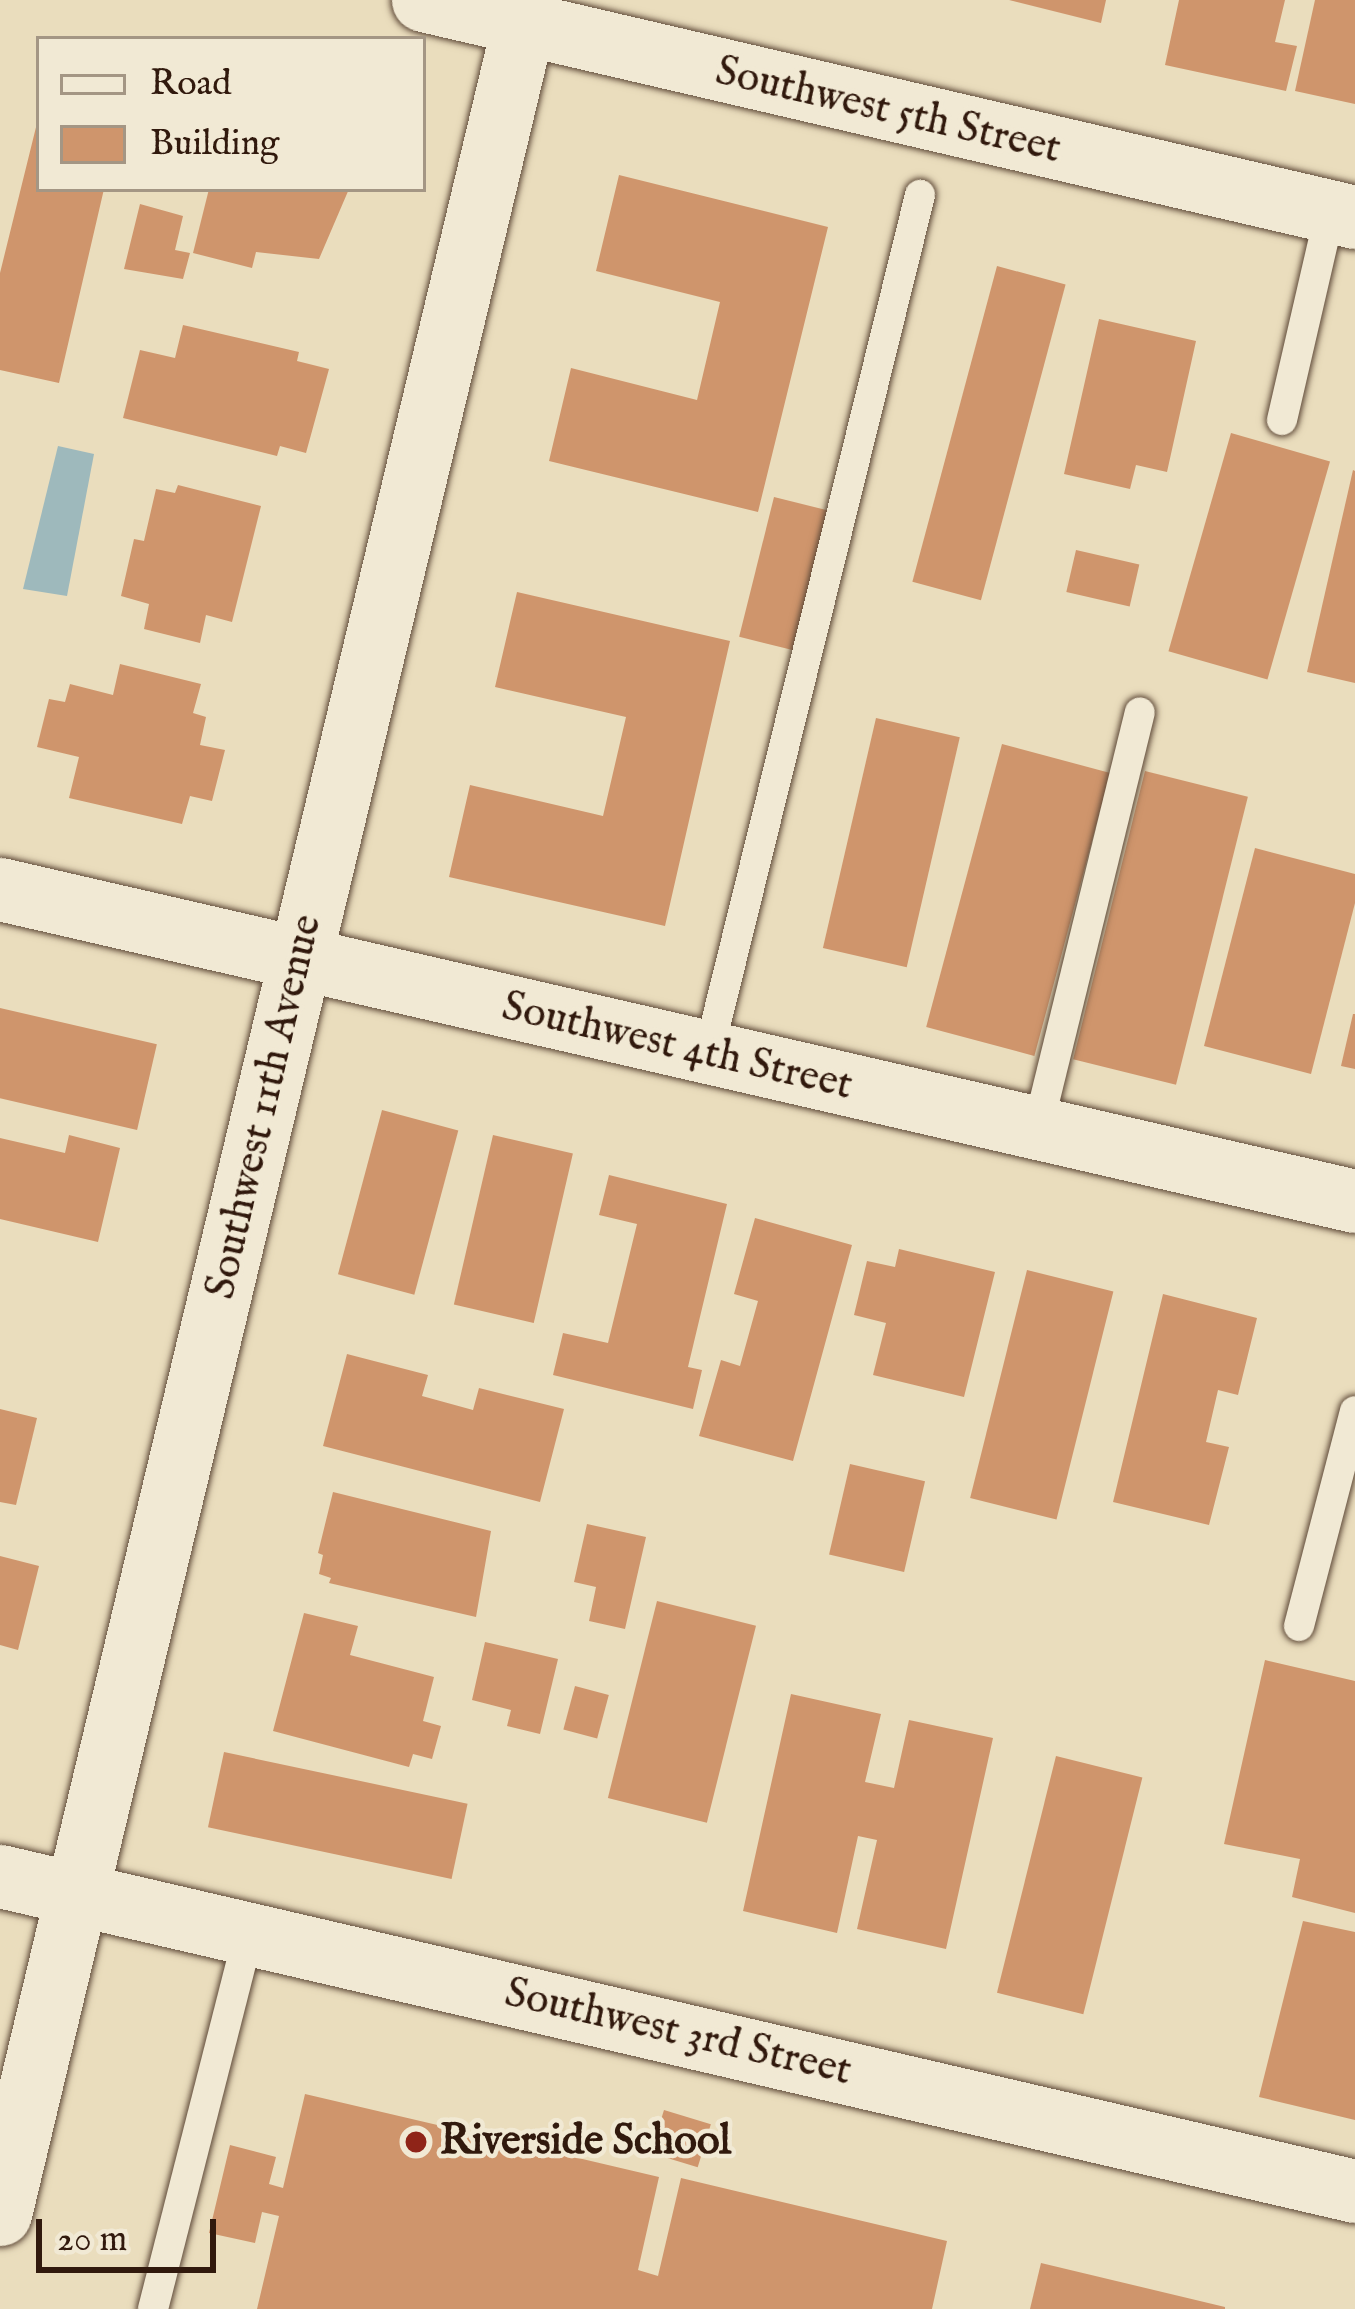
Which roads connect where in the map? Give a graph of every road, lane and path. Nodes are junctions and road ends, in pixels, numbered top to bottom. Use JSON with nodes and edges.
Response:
{"nodes":[{"id":1,"x":423,"y":0,"type":"edge"},
{"id":2,"x":526,"y":12,"type":"edge"},
{"id":3,"x":920,"y":195,"type":"dead end"},
{"id":4,"x":1343,"y":214,"type":"edge"},
{"id":5,"x":1282,"y":420,"type":"dead end"},
{"id":6,"x":1140,"y":713,"type":"dead end"},
{"id":7,"x":0,"y":889,"type":"edge"},
{"id":8,"x":300,"y":959,"type":"junction"},
{"id":9,"x":708,"y":1055,"type":"junction"},
{"id":10,"x":1037,"y":1131,"type":"junction"},
{"id":11,"x":1355,"y":1202,"type":"edge"},
{"id":12,"x":1355,"y":1411,"type":"edge"},
{"id":13,"x":1299,"y":1626,"type":"dead end"},
{"id":14,"x":0,"y":1876,"type":"edge"},
{"id":15,"x":77,"y":1894,"type":"junction"},
{"id":16,"x":249,"y":1932,"type":"junction"},
{"id":17,"x":1355,"y":2191,"type":"edge"},
{"id":18,"x":0,"y":2214,"type":"edge"},
{"id":19,"x":153,"y":2309,"type":"edge"}],
"edges":[{"from":1,"to":2,"type":"street","name":"Southwest 5th Street"},
{"from":2,"to":4,"type":"street","name":"Southwest 5th Street"},
{"from":2,"to":8,"type":"street","name":"Southwest 11th Avenue"},
{"from":3,"to":9,"type":"lane"},
{"from":4,"to":5,"type":"lane"},
{"from":6,"to":10,"type":"lane"},
{"from":7,"to":8,"type":"street","name":"Southwest 4th Street"},
{"from":8,"to":9,"type":"street","name":"Southwest 4th Street"},
{"from":8,"to":15,"type":"street","name":"Southwest 11th Avenue"},
{"from":9,"to":10,"type":"street","name":"Southwest 4th Street"},
{"from":10,"to":11,"type":"street","name":"Southwest 4th Street"},
{"from":12,"to":13,"type":"lane"},
{"from":14,"to":15,"type":"street","name":"Southwest 3rd Street"},
{"from":15,"to":16,"type":"street","name":"Southwest 3rd Street"},
{"from":15,"to":18,"type":"street","name":"Southwest 11th Avenue"},
{"from":16,"to":17,"type":"street","name":"Southwest 3rd Street"},
{"from":16,"to":19,"type":"lane"}]}
